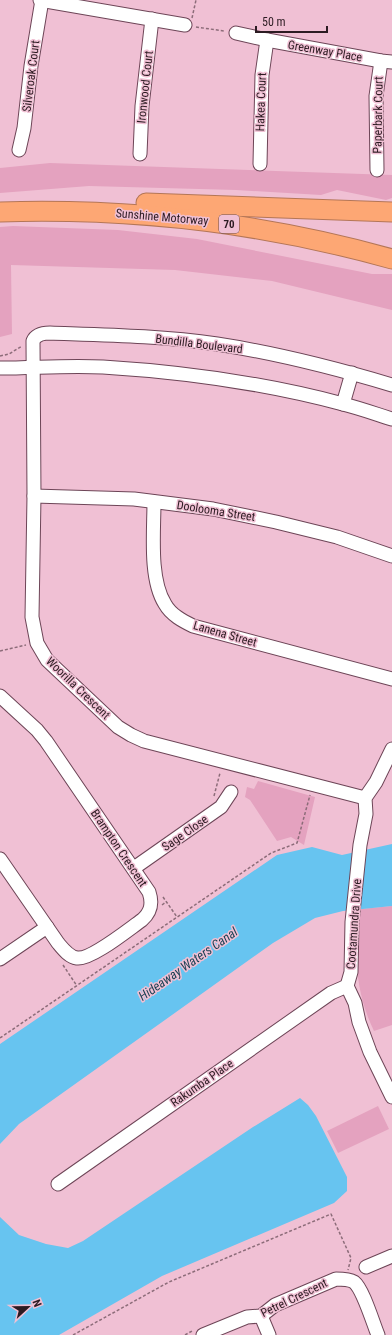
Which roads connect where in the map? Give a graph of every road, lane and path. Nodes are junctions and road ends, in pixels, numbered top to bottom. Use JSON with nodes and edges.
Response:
{"nodes":[{"id":1,"x":41,"y":0,"type":"edge"},
{"id":2,"x":196,"y":0,"type":"edge"},
{"id":3,"x":90,"y":4,"type":"edge"},
{"id":4,"x":152,"y":19,"type":"junction"},
{"id":5,"x":188,"y":25,"type":"junction"},
{"id":6,"x":236,"y":33,"type":"joint"},
{"id":7,"x":267,"y":40,"type":"junction"},
{"id":8,"x":387,"y":62,"type":"edge"},
{"id":9,"x":19,"y":150,"type":"dead end"},
{"id":10,"x":140,"y":154,"type":"dead end"},
{"id":11,"x":260,"y":164,"type":"dead end"},
{"id":12,"x":377,"y":170,"type":"dead end"},
{"id":13,"x":64,"y":211,"type":"junction"},
{"id":14,"x":0,"y":212,"type":"edge"},
{"id":15,"x":392,"y":212,"type":"edge"},
{"id":16,"x":392,"y":259,"type":"edge"},
{"id":17,"x":26,"y":345,"type":"dead end"},
{"id":18,"x":0,"y":356,"type":"edge"},
{"id":19,"x":0,"y":368,"type":"edge"},
{"id":20,"x":33,"y":368,"type":"junction"},
{"id":21,"x":352,"y":373,"type":"junction"},
{"id":22,"x":392,"y":385,"type":"edge"},
{"id":23,"x":343,"y":404,"type":"junction"},
{"id":24,"x":392,"y":419,"type":"edge"},
{"id":25,"x":34,"y":496,"type":"junction"},
{"id":26,"x":154,"y":502,"type":"junction"},
{"id":27,"x":392,"y":556,"type":"edge"},
{"id":28,"x":37,"y":643,"type":"junction"},
{"id":29,"x":0,"y":651,"type":"edge"},
{"id":30,"x":392,"y":680,"type":"edge"},
{"id":31,"x":0,"y":696,"type":"edge"},
{"id":32,"x":392,"y":749,"type":"edge"},
{"id":33,"x":312,"y":785,"type":"junction"},
{"id":34,"x":231,"y":792,"type":"dead end"},
{"id":35,"x":365,"y":798,"type":"junction"},
{"id":36,"x":0,"y":858,"type":"edge"},
{"id":37,"x":134,"y":868,"type":"junction"},
{"id":38,"x":47,"y":927,"type":"junction"},
{"id":39,"x":0,"y":959,"type":"edge"},
{"id":40,"x":63,"y":965,"type":"dead end"},
{"id":41,"x":77,"y":986,"type":"junction"},
{"id":42,"x":348,"y":986,"type":"junction"},
{"id":43,"x":0,"y":1038,"type":"edge"},
{"id":44,"x":392,"y":1097,"type":"edge"},
{"id":45,"x":58,"y":1184,"type":"dead end"},
{"id":46,"x":392,"y":1256,"type":"edge"},
{"id":47,"x":366,"y":1267,"type":"dead end"},
{"id":48,"x":346,"y":1279,"type":"junction"},
{"id":49,"x":261,"y":1316,"type":"junction"},
{"id":50,"x":73,"y":1335,"type":"edge"},
{"id":51,"x":203,"y":1335,"type":"edge"},
{"id":52,"x":268,"y":1335,"type":"edge"},
{"id":53,"x":378,"y":1335,"type":"edge"}],
"edges":[{"from":1,"to":3,"type":"street"},
{"from":1,"to":9,"type":"street","name":"Silveroak Court"},
{"from":2,"to":5,"type":"path"},
{"from":3,"to":4,"type":"street"},
{"from":4,"to":5,"type":"street"},
{"from":4,"to":10,"type":"street","name":"Ironwood Court"},
{"from":5,"to":6,"type":"path"},
{"from":6,"to":7,"type":"street","name":"Greenway Place"},
{"from":7,"to":8,"type":"street","name":"Greenway Place"},
{"from":7,"to":11,"type":"street","name":"Hakea Court"},
{"from":8,"to":12,"type":"street","name":"Paperbark Court"},
{"from":13,"to":14,"type":"highway","name":"Sunshine Motorway","number":"70"},
{"from":13,"to":15,"type":"highway"},
{"from":13,"to":16,"type":"highway","name":"Sunshine Motorway","number":"70"},
{"from":17,"to":18,"type":"path"},
{"from":19,"to":20,"type":"street"},
{"from":20,"to":21,"type":"street","name":"Bundilla Boulevard"},
{"from":20,"to":23,"type":"street"},
{"from":20,"to":25,"type":"street","name":"Woorilla Crescent"},
{"from":21,"to":22,"type":"street","name":"Bundilla Boulevard"},
{"from":21,"to":23,"type":"street"},
{"from":23,"to":24,"type":"street"},
{"from":25,"to":26,"type":"street","name":"Doolooma Street"},
{"from":25,"to":28,"type":"street","name":"Woorilla Crescent"},
{"from":26,"to":27,"type":"street","name":"Doolooma Street"},
{"from":26,"to":30,"type":"street","name":"Lanena Street"},
{"from":28,"to":29,"type":"path"},
{"from":28,"to":33,"type":"street","name":"Woorilla Crescent"},
{"from":31,"to":37,"type":"street","name":"Brampton Crescent"},
{"from":32,"to":35,"type":"street"},
{"from":33,"to":35,"type":"street","name":"Woorilla Crescent"},
{"from":33,"to":41,"type":"path"},
{"from":34,"to":37,"type":"street","name":"Sage Close"},
{"from":35,"to":42,"type":"street","name":"Cootamundra Drive"},
{"from":36,"to":38,"type":"street","name":"Brampton Crescent"},
{"from":37,"to":38,"type":"street","name":"Brampton Crescent"},
{"from":38,"to":39,"type":"street"},
{"from":40,"to":41,"type":"path"},
{"from":41,"to":43,"type":"path"},
{"from":42,"to":44,"type":"street","name":"Cootamundra Drive"},
{"from":42,"to":45,"type":"street","name":"Rakumba Place"},
{"from":46,"to":47,"type":"street"},
{"from":48,"to":49,"type":"street","name":"Petrel Crescent"},
{"from":48,"to":50,"type":"path"},
{"from":48,"to":53,"type":"street"},
{"from":49,"to":51,"type":"street","name":"Petrel Crescent"},
{"from":49,"to":52,"type":"street"}]}
